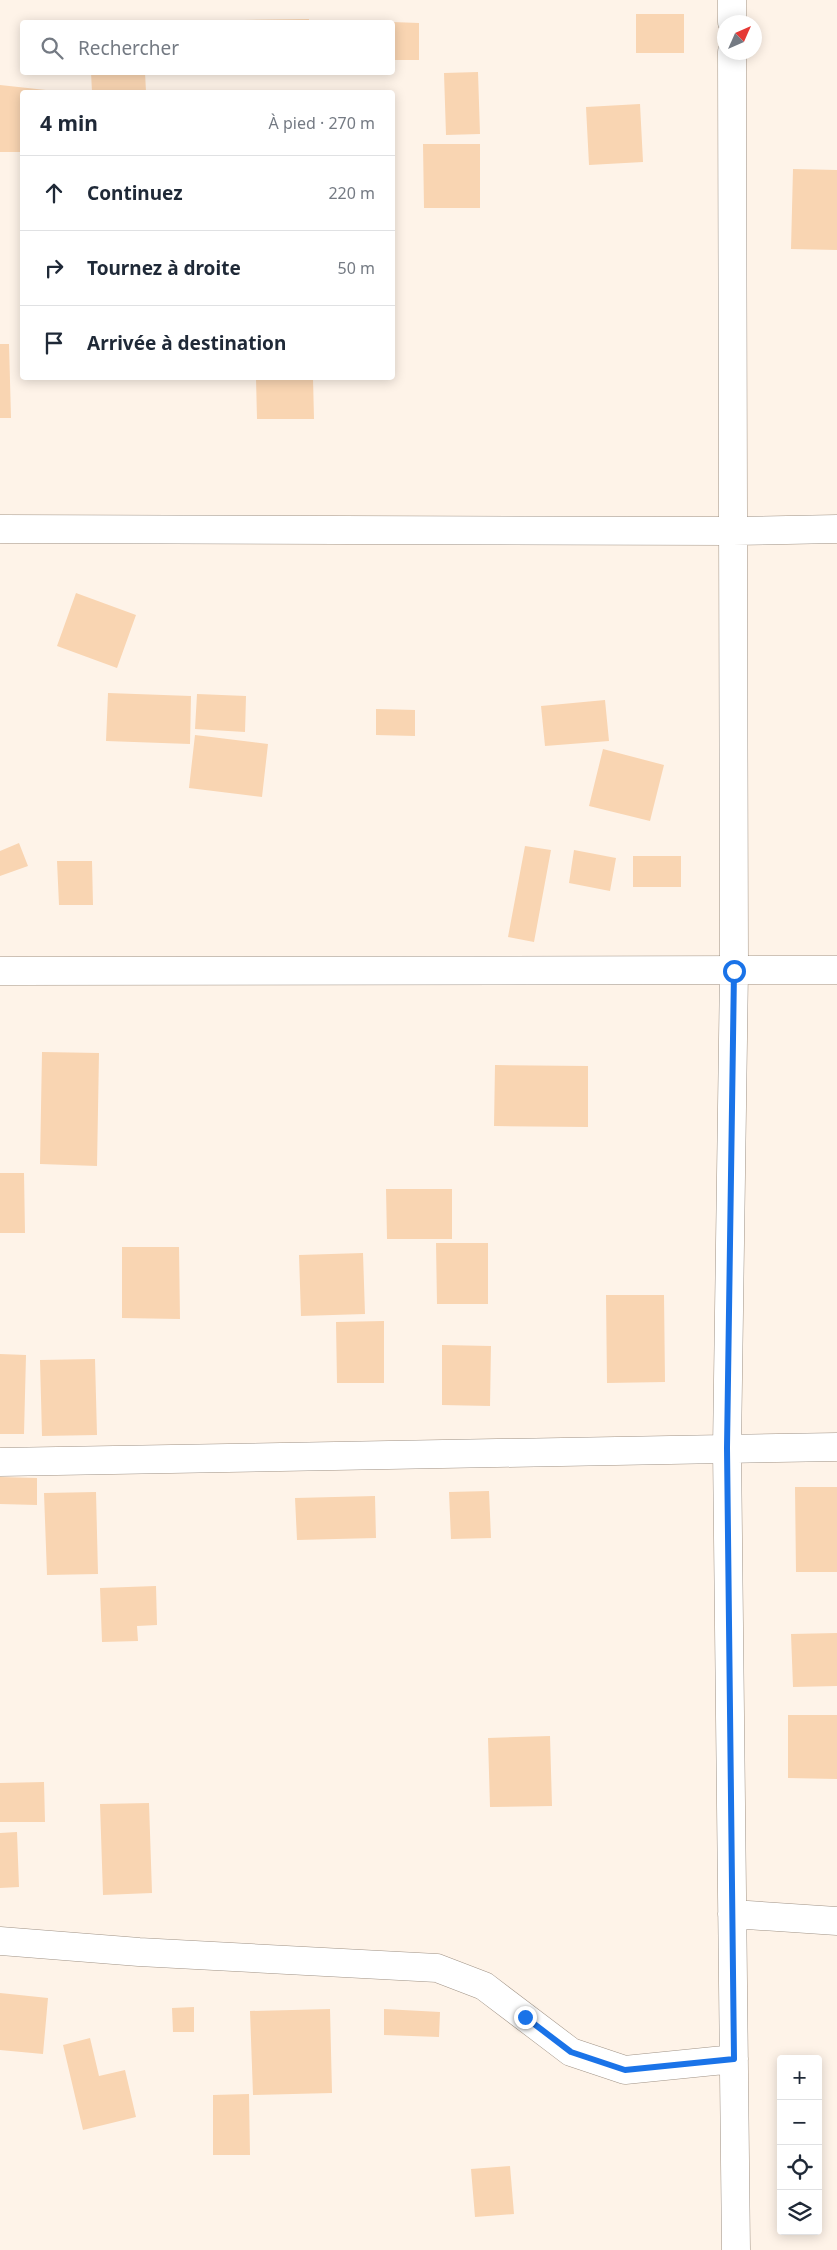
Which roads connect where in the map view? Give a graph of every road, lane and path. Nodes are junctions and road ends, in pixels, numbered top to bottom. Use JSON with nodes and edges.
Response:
{"nodes":[{"id":1,"x":732,"y":0,"type":"edge"},
{"id":2,"x":732,"y":15,"type":"edge"},
{"id":3,"x":732,"y":60,"type":"edge"},
{"id":4,"x":0,"y":529,"type":"edge"},
{"id":5,"x":837,"y":529,"type":"edge"},
{"id":6,"x":733,"y":532,"type":"junction"},
{"id":7,"x":837,"y":970,"type":"edge"},
{"id":8,"x":0,"y":971,"type":"edge"},
{"id":9,"x":734,"y":971,"type":"junction"},
{"id":10,"x":837,"y":1447,"type":"edge"},
{"id":11,"x":727,"y":1448,"type":"junction"},
{"id":12,"x":0,"y":1462,"type":"edge"},
{"id":13,"x":732,"y":1914,"type":"junction"},
{"id":14,"x":837,"y":1921,"type":"edge"},
{"id":15,"x":0,"y":1941,"type":"edge"},
{"id":16,"x":734,"y":2059,"type":"junction"},
{"id":17,"x":736,"y":2250,"type":"edge"}],
"edges":[{"from":1,"to":2,"type":"street"},
{"from":3,"to":6,"type":"street"},
{"from":4,"to":6,"type":"street"},
{"from":5,"to":6,"type":"street"},
{"from":6,"to":9,"type":"street"},
{"from":7,"to":9,"type":"street"},
{"from":8,"to":9,"type":"street"},
{"from":9,"to":11,"type":"street"},
{"from":10,"to":11,"type":"street"},
{"from":11,"to":12,"type":"street"},
{"from":11,"to":13,"type":"street"},
{"from":13,"to":14,"type":"street"},
{"from":13,"to":16,"type":"street"},
{"from":15,"to":16,"type":"street"},
{"from":16,"to":17,"type":"street"}]}
